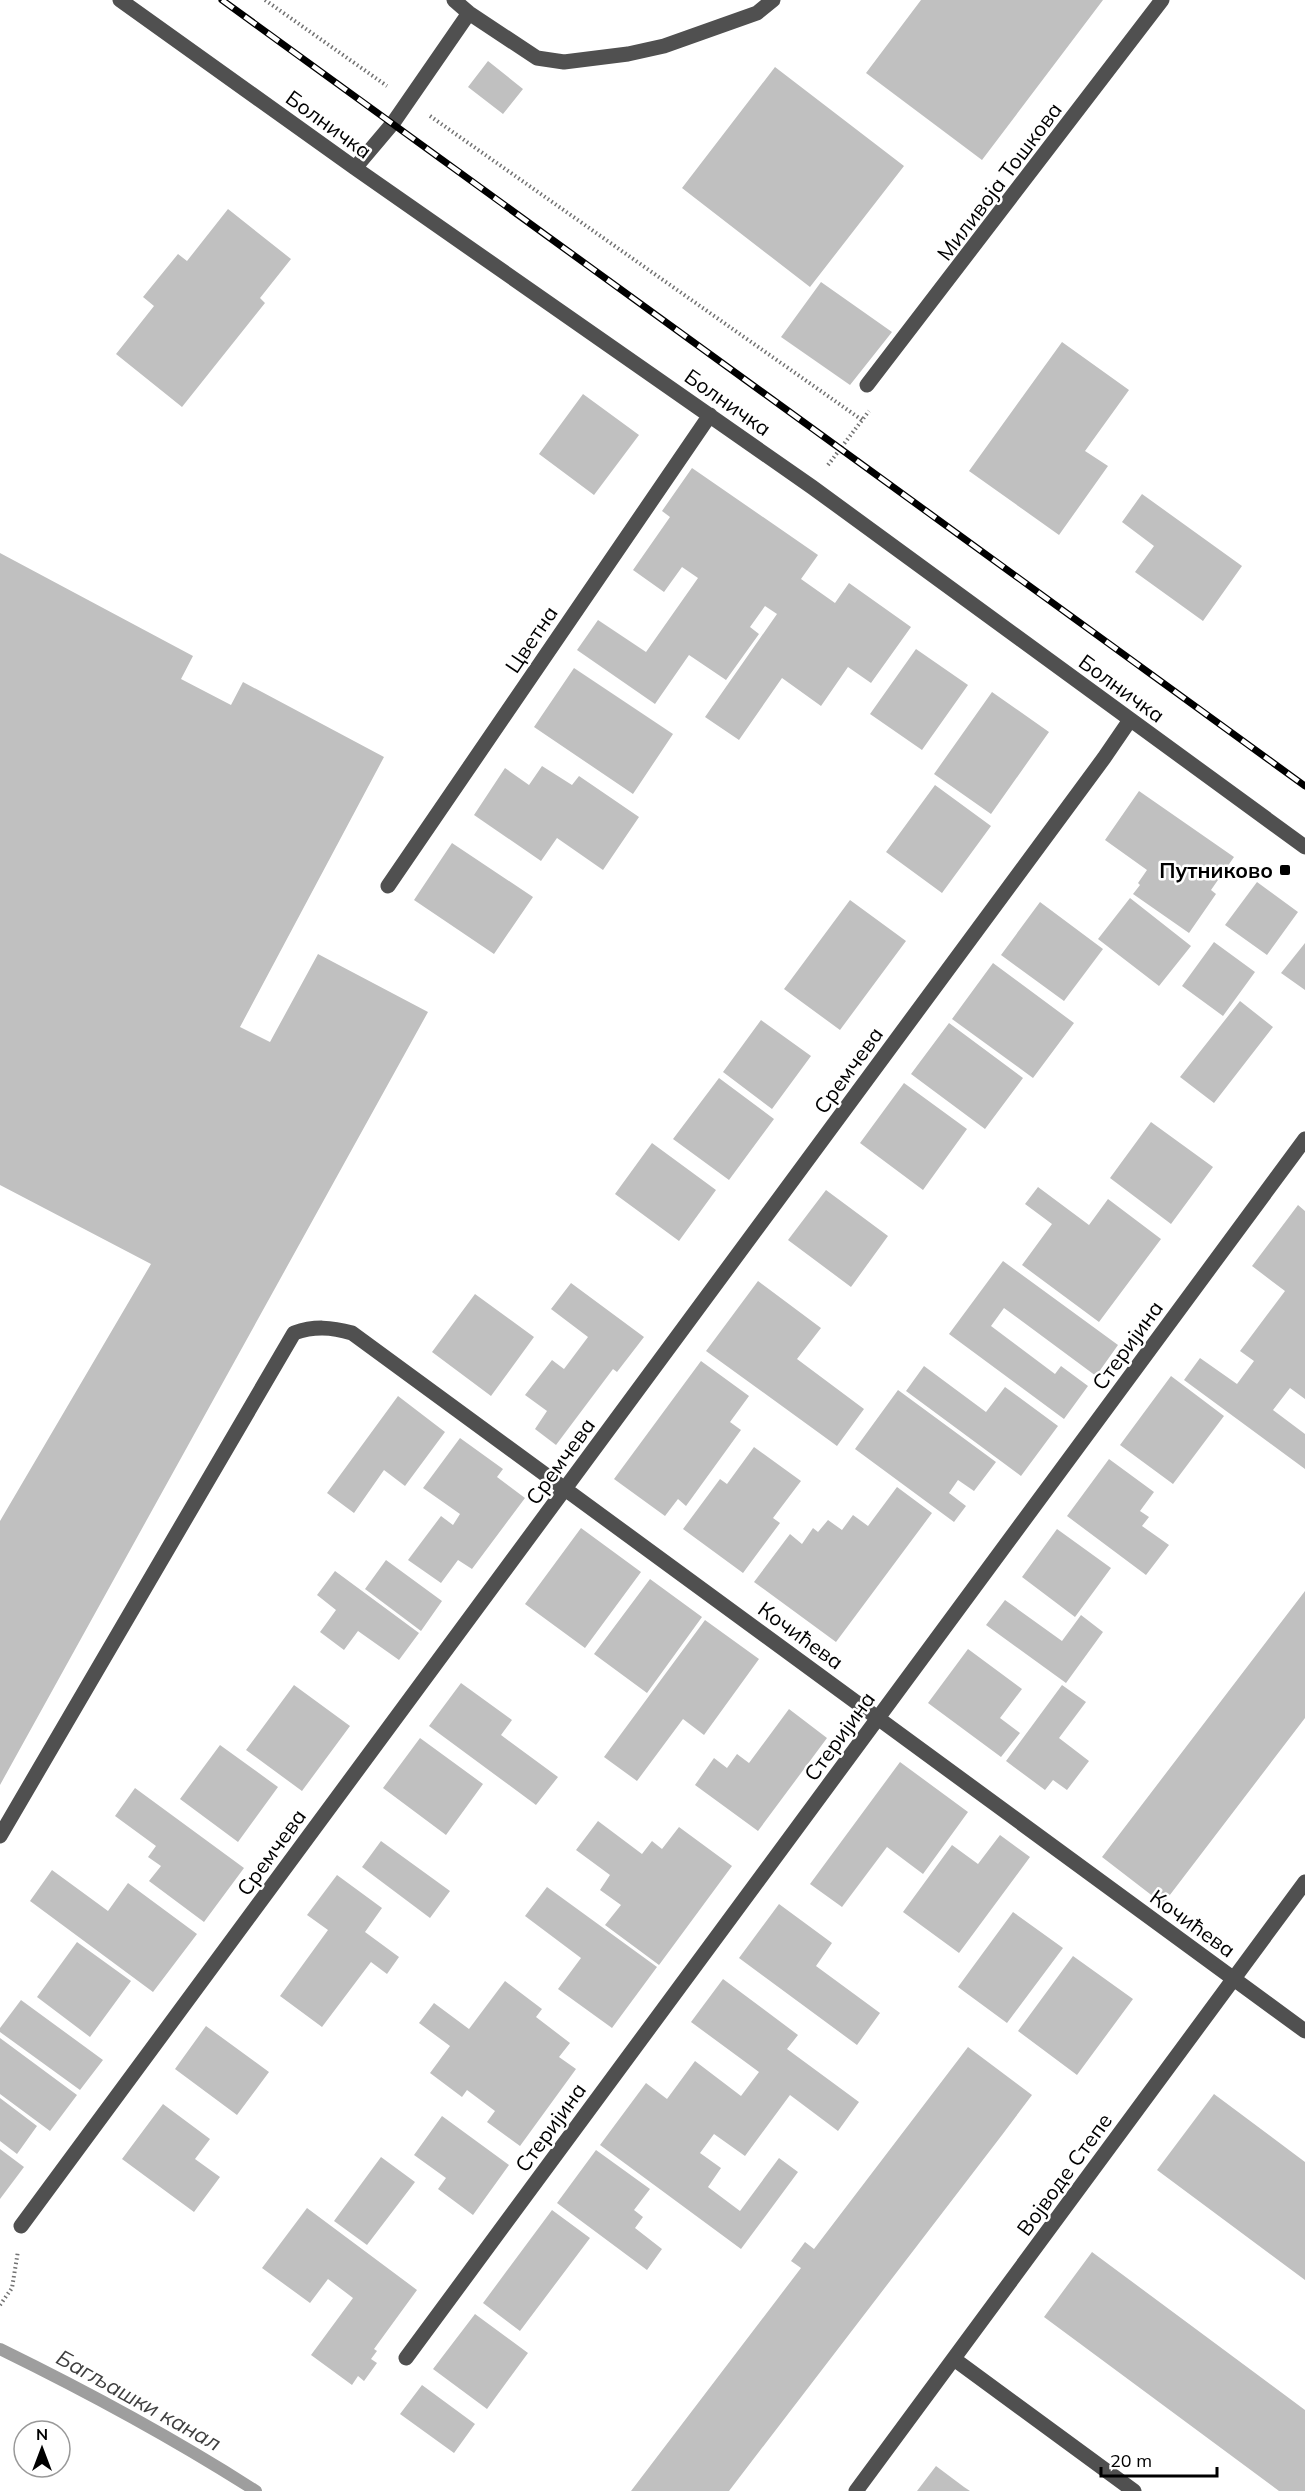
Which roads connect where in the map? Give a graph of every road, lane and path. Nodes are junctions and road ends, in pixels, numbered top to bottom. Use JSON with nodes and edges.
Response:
{"nodes":[{"id":1,"x":120,"y":0,"type":"edge"},
{"id":2,"x":265,"y":0,"type":"edge"},
{"id":3,"x":454,"y":0,"type":"edge"},
{"id":4,"x":773,"y":0,"type":"edge"},
{"id":5,"x":1162,"y":0,"type":"edge"},
{"id":6,"x":469,"y":13,"type":"junction"},
{"id":7,"x":408,"y":101,"type":"junction"},
{"id":8,"x":355,"y":168,"type":"junction"},
{"id":9,"x":867,"y":386,"type":"dead end"},
{"id":10,"x":710,"y":415,"type":"junction"},
{"id":11,"x":862,"y":420,"type":"dead end"},
{"id":12,"x":1130,"y":720,"type":"junction"},
{"id":13,"x":1305,"y":847,"type":"edge"},
{"id":14,"x":388,"y":886,"type":"dead end"},
{"id":15,"x":1305,"y":1139,"type":"edge"},
{"id":16,"x":565,"y":1489,"type":"junction"},
{"id":17,"x":878,"y":1718,"type":"junction"},
{"id":18,"x":0,"y":1836,"type":"edge"},
{"id":19,"x":1305,"y":1882,"type":"edge"},
{"id":20,"x":1234,"y":1979,"type":"junction"},
{"id":21,"x":1305,"y":2031,"type":"edge"},
{"id":22,"x":21,"y":2226,"type":"joint"},
{"id":23,"x":0,"y":2305,"type":"edge"},
{"id":24,"x":406,"y":2358,"type":"dead end"},
{"id":25,"x":954,"y":2359,"type":"junction"},
{"id":26,"x":856,"y":2491,"type":"edge"},
{"id":27,"x":1134,"y":2491,"type":"edge"}],
"edges":[{"from":1,"to":8,"type":"street","name":"Болничка"},
{"from":2,"to":7,"type":"path"},
{"from":3,"to":6,"type":"street"},
{"from":4,"to":6,"type":"street"},
{"from":5,"to":9,"type":"street","name":"Миливоја Тошкова"},
{"from":6,"to":7,"type":"street"},
{"from":7,"to":8,"type":"street"},
{"from":7,"to":11,"type":"path"},
{"from":8,"to":10,"type":"street","name":"Болничка"},
{"from":10,"to":12,"type":"street","name":"Болничка"},
{"from":10,"to":14,"type":"street","name":"Цветна"},
{"from":12,"to":13,"type":"street","name":"Болничка"},
{"from":12,"to":16,"type":"street","name":"Сремчева"},
{"from":15,"to":17,"type":"street","name":"Стеријина"},
{"from":16,"to":17,"type":"street","name":"Кочићева"},
{"from":16,"to":18,"type":"street","name":"Кочићева"},
{"from":16,"to":22,"type":"street","name":"Сремчева"},
{"from":17,"to":20,"type":"street","name":"Кочићева"},
{"from":17,"to":24,"type":"street","name":"Стеријина"},
{"from":19,"to":20,"type":"street","name":"Војводе Степе"},
{"from":20,"to":21,"type":"street","name":"Кочићева"},
{"from":20,"to":25,"type":"street","name":"Војводе Степе"},
{"from":22,"to":23,"type":"path"},
{"from":25,"to":26,"type":"street","name":"Војводе Степе"},
{"from":25,"to":27,"type":"street"}]}
